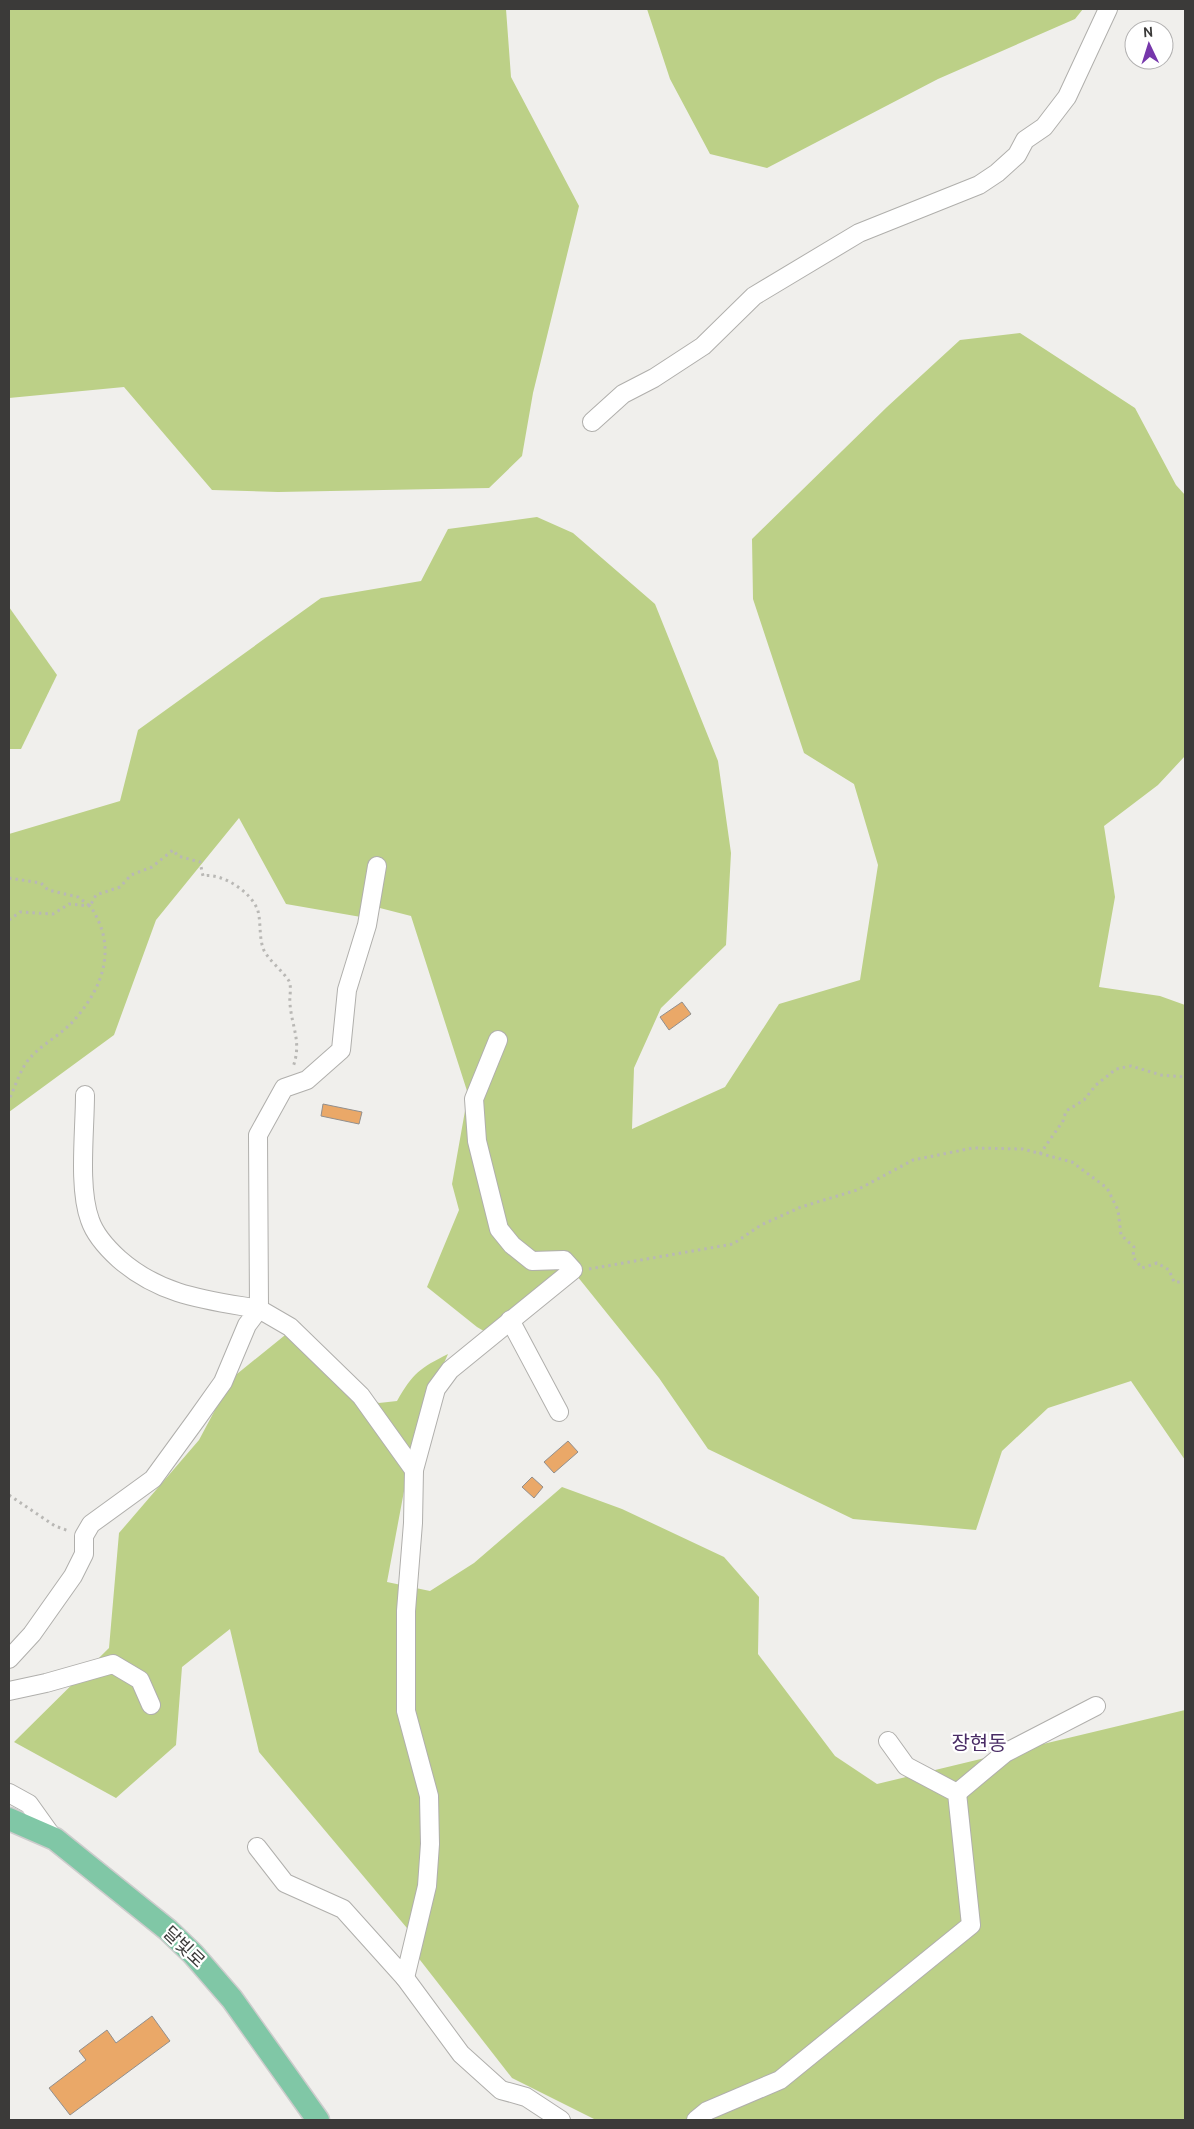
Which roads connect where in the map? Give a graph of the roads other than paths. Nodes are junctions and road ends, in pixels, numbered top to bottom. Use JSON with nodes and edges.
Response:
{"nodes":[{"id":1,"x":1108,"y":9,"type":"edge"},
{"id":2,"x":592,"y":422,"type":"dead end"},
{"id":3,"x":377,"y":866,"type":"dead end"},
{"id":4,"x":498,"y":1040,"type":"dead end"},
{"id":5,"x":85,"y":1095,"type":"dead end"},
{"id":6,"x":259,"y":1309,"type":"junction"},
{"id":7,"x":510,"y":1320,"type":"junction"},
{"id":8,"x":559,"y":1412,"type":"dead end"},
{"id":9,"x":414,"y":1470,"type":"junction"},
{"id":10,"x":9,"y":1659,"type":"edge"},
{"id":11,"x":9,"y":1691,"type":"edge"},
{"id":12,"x":151,"y":1705,"type":"dead end"},
{"id":13,"x":1096,"y":1706,"type":"dead end"},
{"id":14,"x":888,"y":1741,"type":"dead end"},
{"id":15,"x":957,"y":1793,"type":"junction"},
{"id":16,"x":9,"y":1794,"type":"edge"},
{"id":17,"x":9,"y":1819,"type":"edge"},
{"id":18,"x":55,"y":1839,"type":"junction"},
{"id":19,"x":257,"y":1847,"type":"dead end"},
{"id":20,"x":405,"y":1978,"type":"junction"},
{"id":21,"x":318,"y":2120,"type":"edge"},
{"id":22,"x":561,"y":2120,"type":"edge"},
{"id":23,"x":696,"y":2120,"type":"edge"}],
"edges":[{"from":1,"to":2,"type":"street"},
{"from":3,"to":6,"type":"street"},
{"from":4,"to":7,"type":"street"},
{"from":5,"to":6,"type":"street"},
{"from":6,"to":9,"type":"street"},
{"from":6,"to":10,"type":"street"},
{"from":7,"to":8,"type":"street"},
{"from":7,"to":9,"type":"street"},
{"from":9,"to":20,"type":"street"},
{"from":11,"to":12,"type":"street"},
{"from":13,"to":15,"type":"street"},
{"from":14,"to":15,"type":"street"},
{"from":15,"to":23,"type":"street"},
{"from":16,"to":18,"type":"street"},
{"from":17,"to":18,"type":"main road","name":"달빛로"},
{"from":18,"to":21,"type":"main road","name":"달빛로"},
{"from":19,"to":20,"type":"street"},
{"from":20,"to":22,"type":"street"}]}
